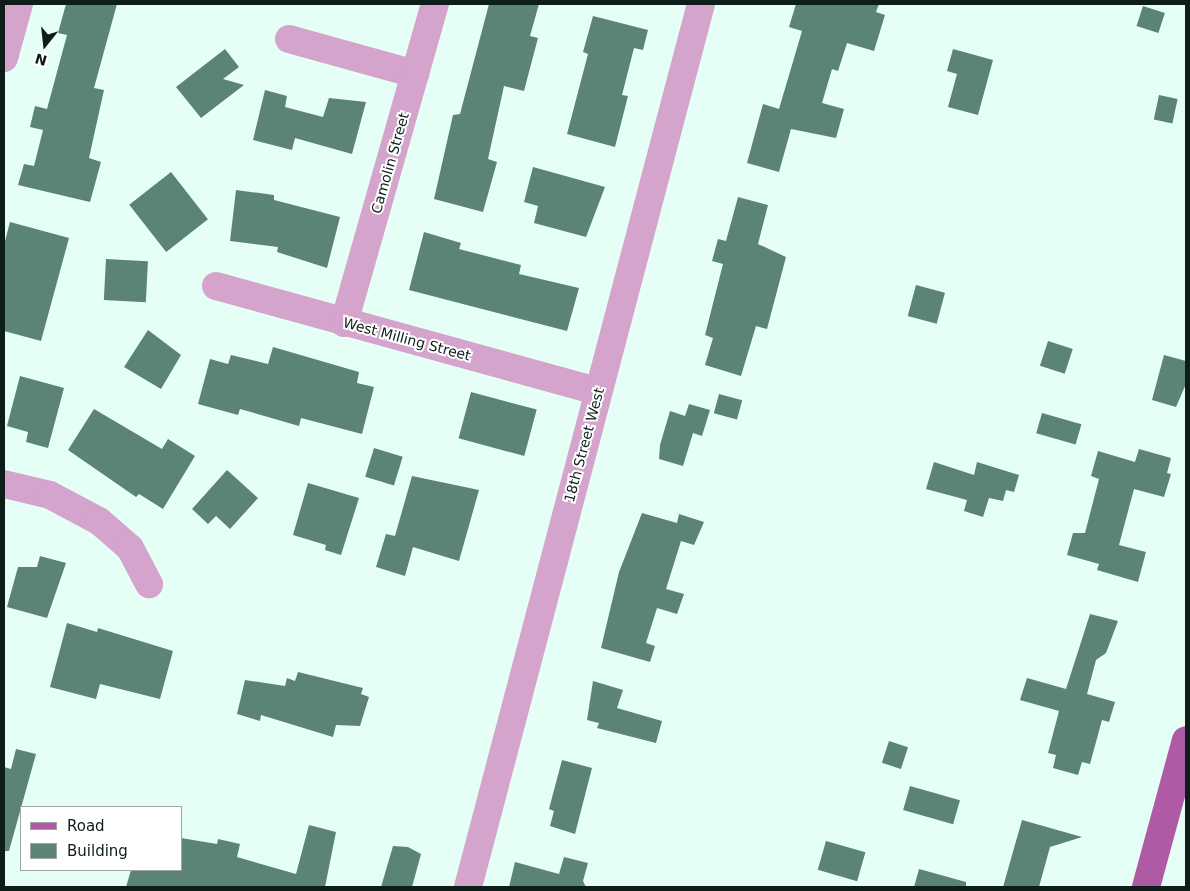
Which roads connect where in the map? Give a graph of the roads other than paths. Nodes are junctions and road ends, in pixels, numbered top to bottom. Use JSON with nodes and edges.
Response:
{"nodes":[{"id":1,"x":19,"y":4,"type":"edge"},
{"id":2,"x":435,"y":4,"type":"edge"},
{"id":3,"x":701,"y":4,"type":"edge"},
{"id":4,"x":289,"y":39,"type":"dead end"},
{"id":5,"x":4,"y":58,"type":"edge"},
{"id":6,"x":415,"y":74,"type":"junction"},
{"id":7,"x":216,"y":286,"type":"dead end"},
{"id":8,"x":344,"y":322,"type":"junction"},
{"id":9,"x":598,"y":391,"type":"junction"},
{"id":10,"x":4,"y":484,"type":"edge"},
{"id":11,"x":149,"y":584,"type":"dead end"},
{"id":12,"x":1186,"y":740,"type":"edge"},
{"id":13,"x":468,"y":887,"type":"edge"},
{"id":14,"x":1146,"y":887,"type":"edge"}],
"edges":[{"from":1,"to":5,"type":"street"},
{"from":2,"to":6,"type":"street","name":"Camolin Street"},
{"from":3,"to":9,"type":"street","name":"18th Street West"},
{"from":4,"to":6,"type":"street"},
{"from":6,"to":8,"type":"street","name":"Camolin Street"},
{"from":7,"to":8,"type":"street","name":"West Milling Street"},
{"from":8,"to":9,"type":"street","name":"West Milling Street"},
{"from":9,"to":13,"type":"street","name":"18th Street West"},
{"from":10,"to":11,"type":"street"},
{"from":12,"to":14,"type":"main road"}]}
